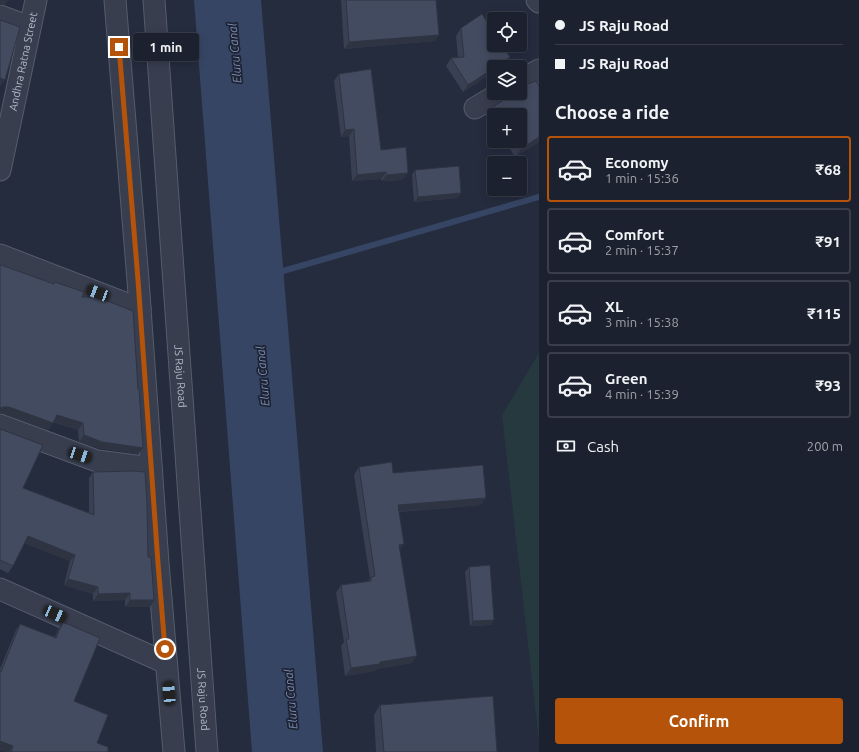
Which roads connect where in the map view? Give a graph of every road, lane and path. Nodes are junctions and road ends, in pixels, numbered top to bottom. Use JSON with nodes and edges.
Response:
{"nodes":[{"id":1,"x":36,"y":0,"type":"edge"},
{"id":2,"x":115,"y":0,"type":"edge"},
{"id":3,"x":154,"y":0,"type":"edge"},
{"id":4,"x":0,"y":16,"type":"edge"},
{"id":5,"x":30,"y":27,"type":"junction"},
{"id":6,"x":539,"y":70,"type":"edge"},
{"id":7,"x":527,"y":77,"type":"edge"},
{"id":8,"x":488,"y":100,"type":"edge"},
{"id":9,"x":475,"y":108,"type":"dead end"},
{"id":10,"x":0,"y":170,"type":"edge"},
{"id":11,"x":0,"y":255,"type":"edge"},
{"id":12,"x":140,"y":309,"type":"junction"},
{"id":13,"x":0,"y":425,"type":"edge"},
{"id":14,"x":151,"y":468,"type":"junction"},
{"id":15,"x":0,"y":589,"type":"edge"},
{"id":16,"x":166,"y":663,"type":"junction"},
{"id":17,"x":174,"y":752,"type":"edge"},
{"id":18,"x":207,"y":752,"type":"edge"}],
"edges":[{"from":1,"to":5,"type":"street","name":"Andhra Ratna Street"},
{"from":2,"to":12,"type":"street"},
{"from":3,"to":18,"type":"street","name":"JS Raju Road"},
{"from":4,"to":5,"type":"street"},
{"from":5,"to":10,"type":"street","name":"Andhra Ratna Street"},
{"from":6,"to":7,"type":"street"},
{"from":8,"to":9,"type":"street"},
{"from":11,"to":12,"type":"street"},
{"from":12,"to":14,"type":"street"},
{"from":13,"to":14,"type":"street"},
{"from":14,"to":16,"type":"street"},
{"from":15,"to":16,"type":"street"},
{"from":16,"to":17,"type":"street"}]}
